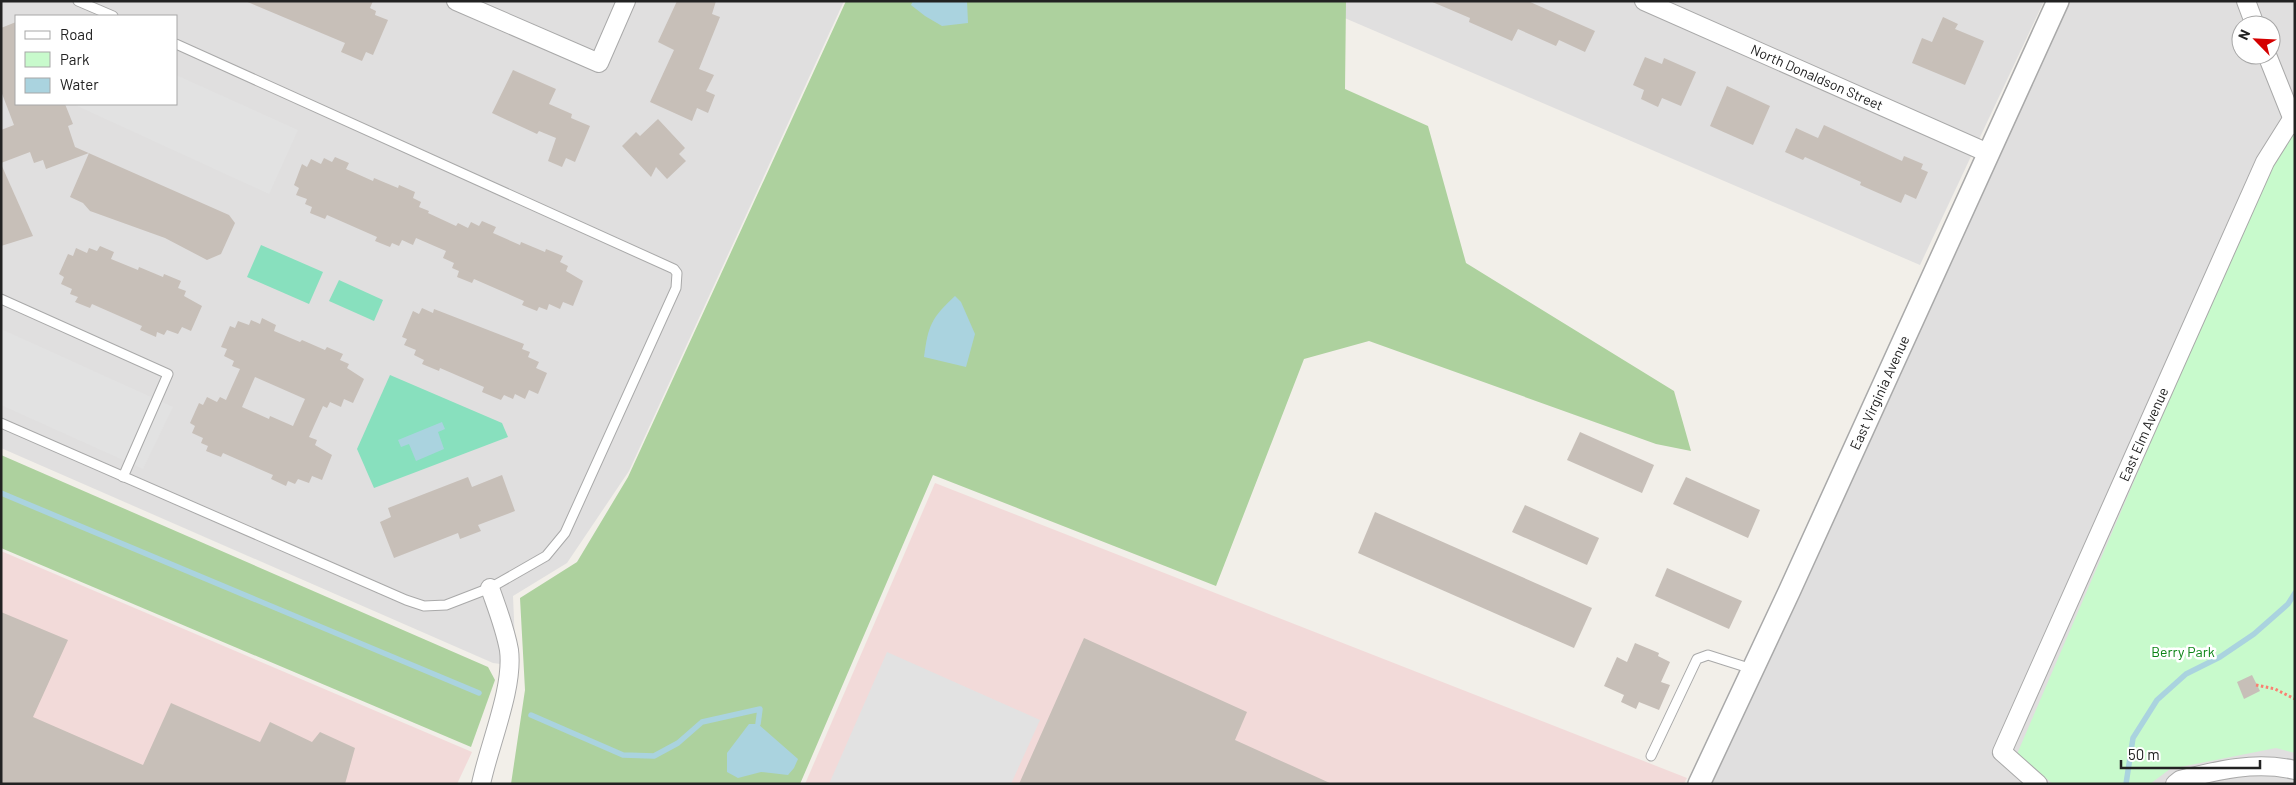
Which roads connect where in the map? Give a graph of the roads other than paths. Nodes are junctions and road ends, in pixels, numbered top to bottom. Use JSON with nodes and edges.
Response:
{"nodes":[{"id":1,"x":78,"y":1,"type":"edge"},
{"id":2,"x":456,"y":1,"type":"edge"},
{"id":3,"x":626,"y":1,"type":"edge"},
{"id":4,"x":1644,"y":1,"type":"edge"},
{"id":5,"x":2058,"y":1,"type":"edge"},
{"id":6,"x":2246,"y":1,"type":"edge"},
{"id":7,"x":111,"y":15,"type":"edge"},
{"id":8,"x":2251,"y":15,"type":"edge"},
{"id":9,"x":178,"y":45,"type":"edge"},
{"id":10,"x":2271,"y":65,"type":"edge"},
{"id":11,"x":2293,"y":122,"type":"edge"},
{"id":12,"x":1988,"y":153,"type":"junction"},
{"id":13,"x":1,"y":299,"type":"edge"},
{"id":14,"x":1,"y":424,"type":"edge"},
{"id":15,"x":123,"y":477,"type":"junction"},
{"id":16,"x":490,"y":588,"type":"junction"},
{"id":17,"x":1753,"y":670,"type":"junction"},
{"id":18,"x":1651,"y":756,"type":"dead end"},
{"id":19,"x":2295,"y":770,"type":"edge"},
{"id":20,"x":1705,"y":782,"type":"edge"},
{"id":21,"x":481,"y":784,"type":"edge"},
{"id":22,"x":2038,"y":784,"type":"edge"},
{"id":23,"x":2175,"y":784,"type":"edge"}],
"edges":[{"from":1,"to":7,"type":"lane"},
{"from":2,"to":3,"type":"street"},
{"from":4,"to":12,"type":"street","name":"North Donaldson Street"},
{"from":5,"to":12,"type":"street","name":"East Virginia Avenue"},
{"from":6,"to":8,"type":"street"},
{"from":9,"to":16,"type":"lane"},
{"from":10,"to":11,"type":"street"},
{"from":11,"to":22,"type":"street","name":"East Elm Avenue"},
{"from":12,"to":17,"type":"street","name":"East Virginia Avenue"},
{"from":13,"to":15,"type":"lane"},
{"from":14,"to":15,"type":"lane"},
{"from":15,"to":16,"type":"lane"},
{"from":16,"to":21,"type":"street"},
{"from":17,"to":18,"type":"lane"},
{"from":17,"to":20,"type":"street","name":"East Virginia Avenue"},
{"from":19,"to":23,"type":"street"}]}
